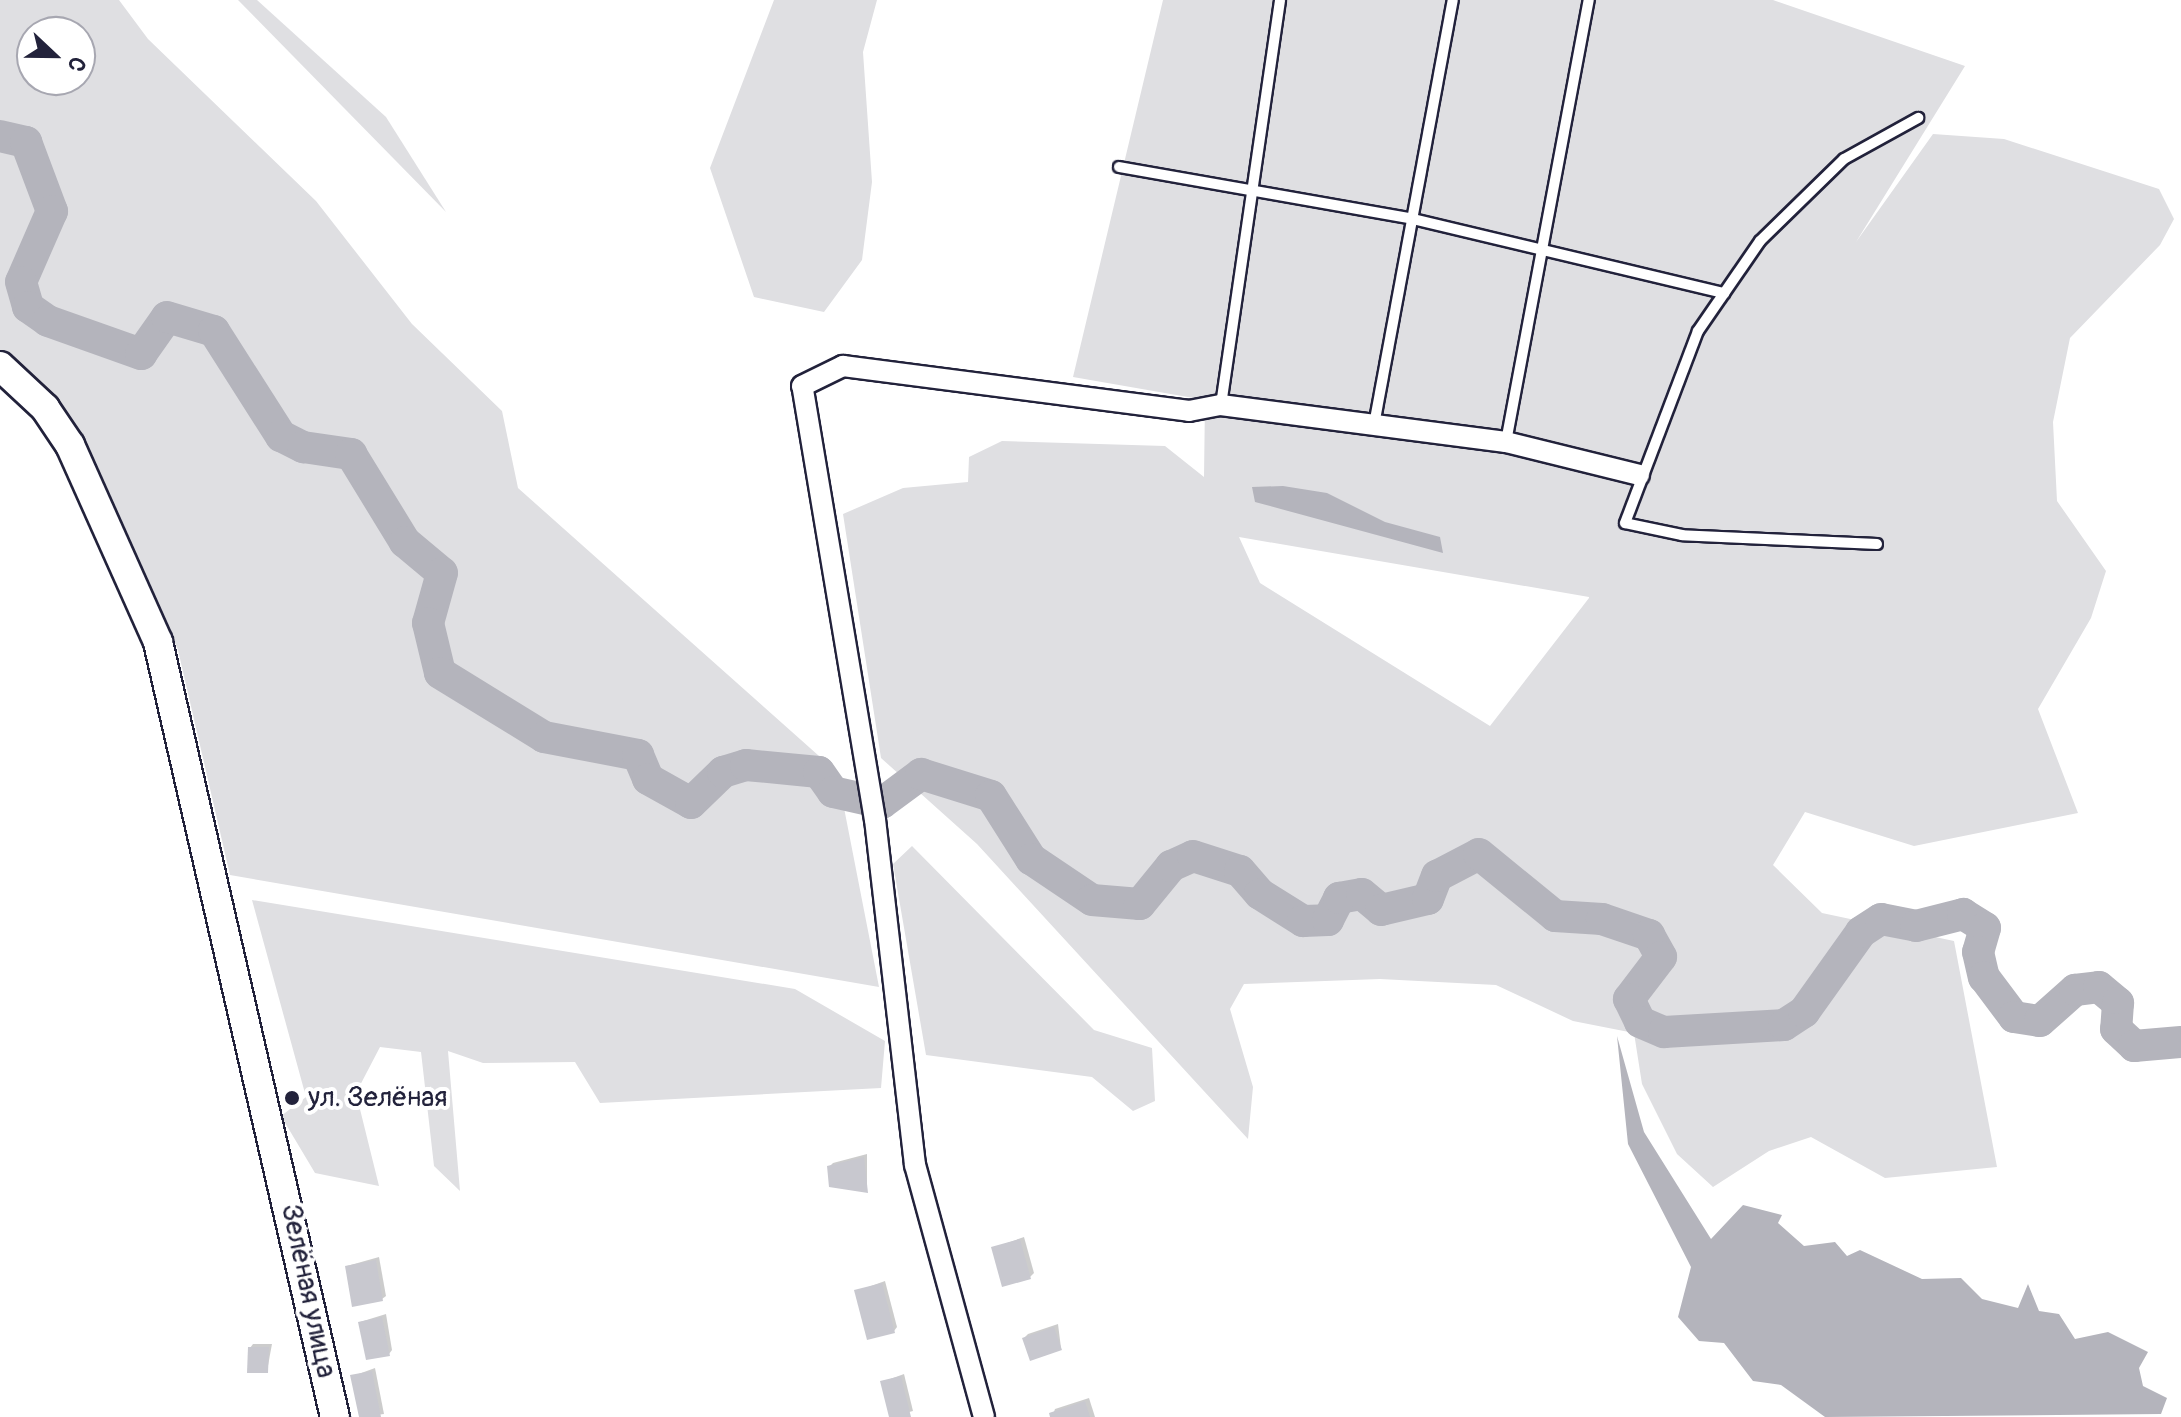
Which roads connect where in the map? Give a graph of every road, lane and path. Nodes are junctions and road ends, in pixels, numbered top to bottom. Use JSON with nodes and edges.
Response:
{"nodes":[{"id":1,"x":1280,"y":0,"type":"edge"},
{"id":2,"x":1453,"y":0,"type":"edge"},
{"id":3,"x":1589,"y":0,"type":"edge"},
{"id":4,"x":1918,"y":118,"type":"dead end"},
{"id":5,"x":1119,"y":167,"type":"dead end"},
{"id":6,"x":1252,"y":190,"type":"junction"},
{"id":7,"x":1413,"y":219,"type":"junction"},
{"id":8,"x":1542,"y":247,"type":"junction"},
{"id":9,"x":1724,"y":293,"type":"junction"},
{"id":10,"x":0,"y":366,"type":"edge"},
{"id":11,"x":1221,"y":405,"type":"junction"},
{"id":12,"x":1374,"y":425,"type":"junction"},
{"id":13,"x":1506,"y":442,"type":"junction"},
{"id":14,"x":1639,"y":475,"type":"junction"},
{"id":15,"x":1877,"y":544,"type":"dead end"},
{"id":16,"x":335,"y":1417,"type":"edge"},
{"id":17,"x":984,"y":1417,"type":"edge"}],
"edges":[{"from":1,"to":6,"type":"lane"},
{"from":2,"to":7,"type":"lane"},
{"from":3,"to":8,"type":"lane"},
{"from":4,"to":9,"type":"lane"},
{"from":5,"to":6,"type":"lane"},
{"from":6,"to":7,"type":"lane"},
{"from":6,"to":11,"type":"lane"},
{"from":7,"to":8,"type":"lane"},
{"from":7,"to":12,"type":"lane"},
{"from":8,"to":9,"type":"lane"},
{"from":8,"to":13,"type":"lane"},
{"from":9,"to":14,"type":"lane"},
{"from":10,"to":16,"type":"main road","name":"Зелёная улица"},
{"from":11,"to":12,"type":"street"},
{"from":11,"to":17,"type":"street"},
{"from":12,"to":13,"type":"street"},
{"from":13,"to":14,"type":"street"},
{"from":14,"to":15,"type":"lane"}]}
